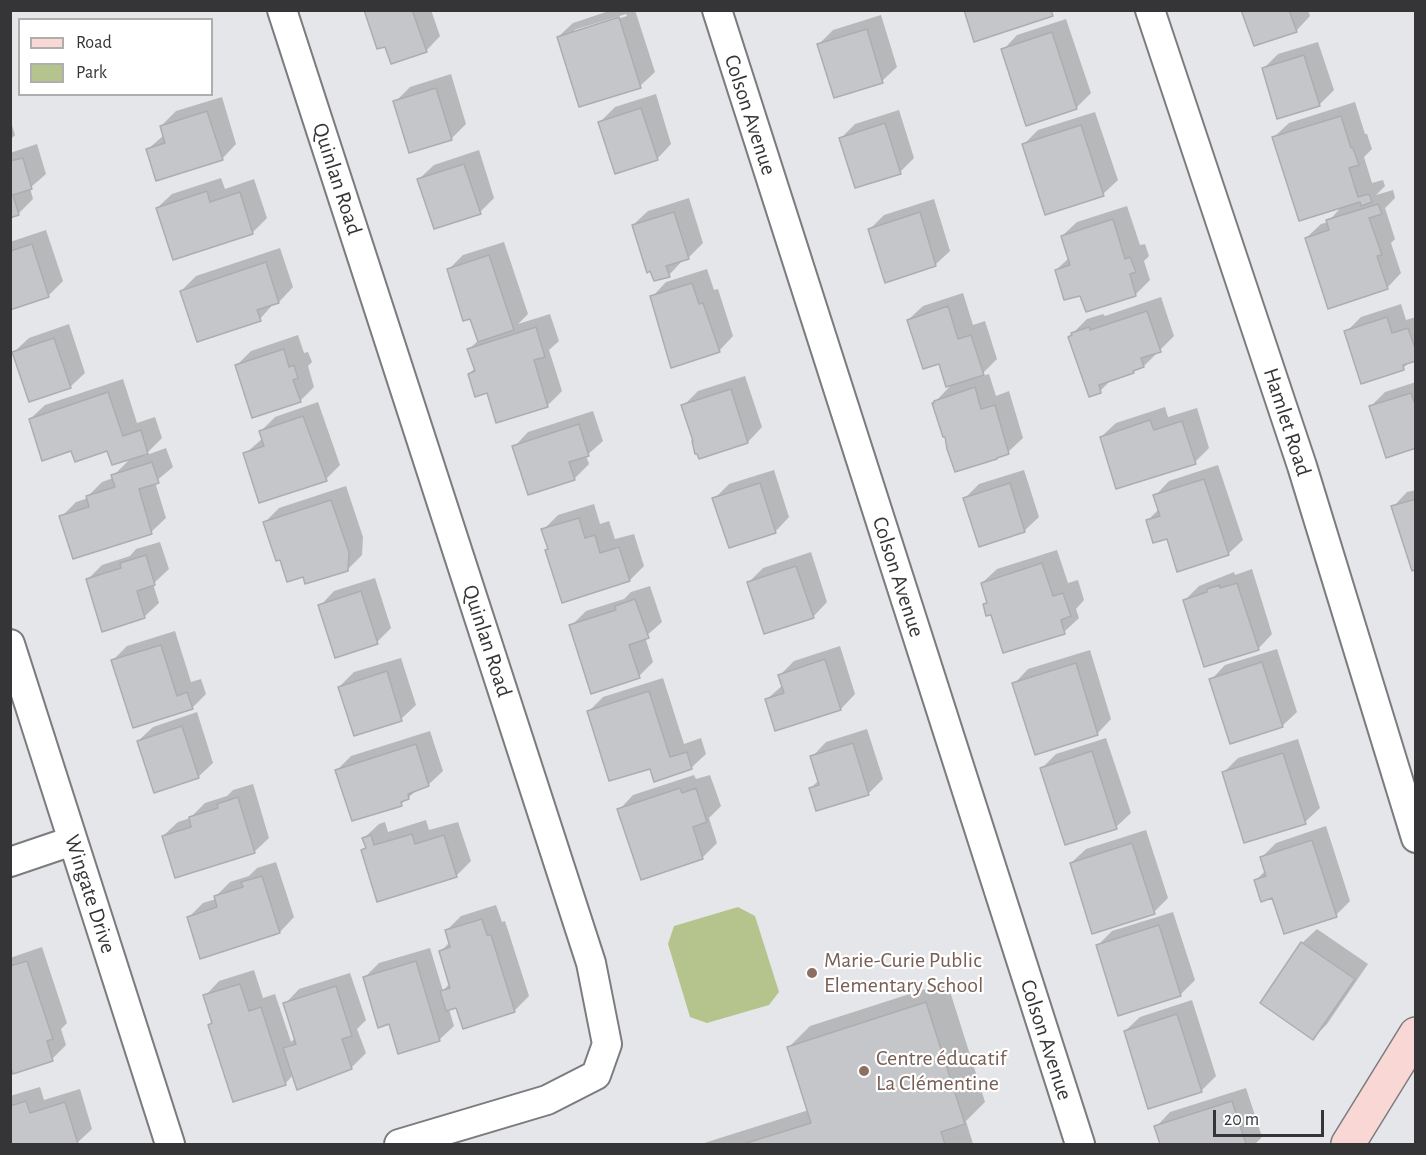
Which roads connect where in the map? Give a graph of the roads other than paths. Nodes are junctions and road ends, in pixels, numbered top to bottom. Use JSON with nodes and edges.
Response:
{"nodes":[{"id":1,"x":282,"y":10,"type":"edge"},
{"id":2,"x":717,"y":10,"type":"edge"},
{"id":3,"x":1150,"y":10,"type":"edge"},
{"id":4,"x":10,"y":644,"type":"edge"},
{"id":5,"x":1416,"y":838,"type":"edge"},
{"id":6,"x":72,"y":841,"type":"junction"},
{"id":7,"x":10,"y":862,"type":"edge"},
{"id":8,"x":1416,"y":1034,"type":"edge"},
{"id":9,"x":170,"y":1144,"type":"edge"},
{"id":10,"x":399,"y":1144,"type":"edge"},
{"id":11,"x":1080,"y":1144,"type":"edge"},
{"id":12,"x":1348,"y":1144,"type":"edge"}],
"edges":[{"from":1,"to":10,"type":"street","name":"Quinlan Road"},
{"from":2,"to":11,"type":"street","name":"Colson Avenue"},
{"from":3,"to":5,"type":"street","name":"Hamlet Road"},
{"from":4,"to":6,"type":"street","name":"Wingate Drive"},
{"from":6,"to":7,"type":"street"},
{"from":6,"to":9,"type":"street","name":"Wingate Drive"},
{"from":8,"to":12,"type":"street"}]}
